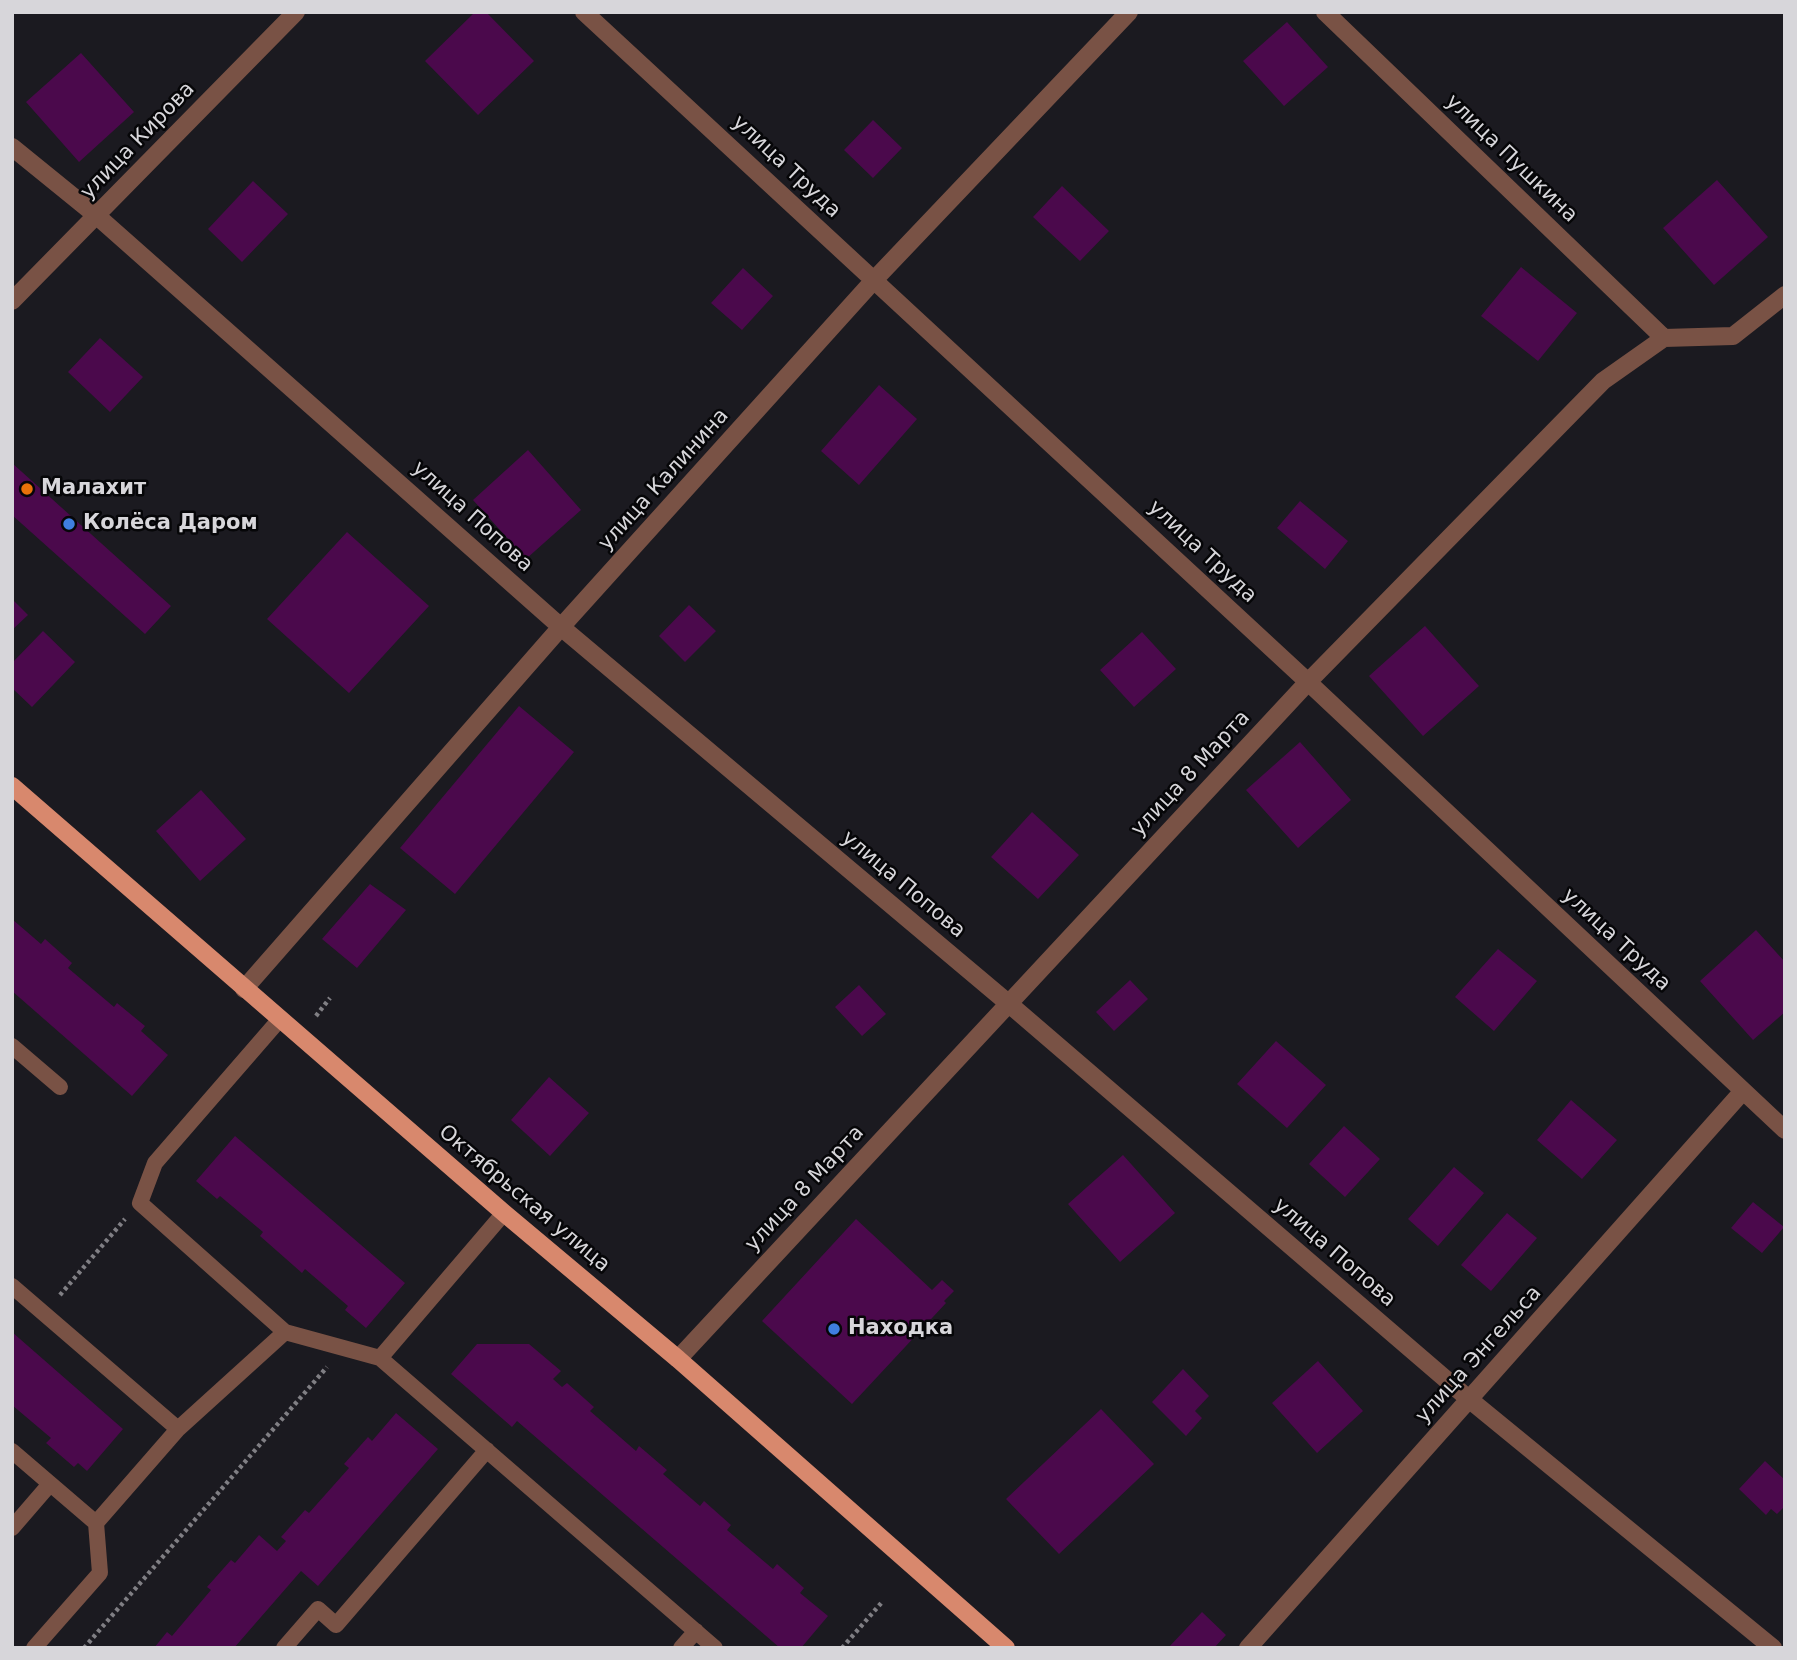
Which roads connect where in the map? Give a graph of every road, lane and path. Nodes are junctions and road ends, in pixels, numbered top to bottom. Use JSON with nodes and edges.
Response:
{"nodes":[{"id":1,"x":296,"y":12,"type":"edge"},
{"id":2,"x":584,"y":12,"type":"edge"},
{"id":3,"x":1129,"y":12,"type":"edge"},
{"id":4,"x":1325,"y":12,"type":"edge"},
{"id":5,"x":12,"y":147,"type":"edge"},
{"id":6,"x":97,"y":216,"type":"junction"},
{"id":7,"x":875,"y":279,"type":"junction"},
{"id":8,"x":1785,"y":295,"type":"edge"},
{"id":9,"x":12,"y":301,"type":"edge"},
{"id":10,"x":1664,"y":338,"type":"junction"},
{"id":11,"x":561,"y":627,"type":"junction"},
{"id":12,"x":1308,"y":682,"type":"junction"},
{"id":13,"x":12,"y":786,"type":"edge"},
{"id":14,"x":244,"y":989,"type":"junction"},
{"id":15,"x":1008,"y":1003,"type":"junction"},
{"id":16,"x":280,"y":1019,"type":"junction"},
{"id":17,"x":12,"y":1046,"type":"edge"},
{"id":18,"x":60,"y":1087,"type":"dead end"},
{"id":19,"x":1742,"y":1091,"type":"junction"},
{"id":20,"x":1785,"y":1130,"type":"edge"},
{"id":21,"x":140,"y":1203,"type":"junction"},
{"id":22,"x":504,"y":1213,"type":"junction"},
{"id":23,"x":12,"y":1286,"type":"edge"},
{"id":24,"x":44,"y":1313,"type":"junction"},
{"id":25,"x":285,"y":1332,"type":"junction"},
{"id":26,"x":344,"y":1348,"type":"junction"},
{"id":27,"x":380,"y":1358,"type":"junction"},
{"id":28,"x":678,"y":1359,"type":"junction"},
{"id":29,"x":1470,"y":1400,"type":"junction"},
{"id":30,"x":178,"y":1429,"type":"junction"},
{"id":31,"x":487,"y":1450,"type":"junction"},
{"id":32,"x":12,"y":1451,"type":"edge"},
{"id":33,"x":50,"y":1484,"type":"junction"},
{"id":34,"x":96,"y":1523,"type":"junction"},
{"id":35,"x":12,"y":1528,"type":"edge"},
{"id":36,"x":883,"y":1601,"type":"dead end"},
{"id":37,"x":696,"y":1631,"type":"junction"},
{"id":38,"x":34,"y":1648,"type":"edge"},
{"id":39,"x":84,"y":1648,"type":"edge"},
{"id":40,"x":284,"y":1648,"type":"edge"},
{"id":41,"x":681,"y":1648,"type":"edge"},
{"id":42,"x":715,"y":1648,"type":"edge"},
{"id":43,"x":842,"y":1648,"type":"edge"},
{"id":44,"x":1006,"y":1648,"type":"edge"},
{"id":45,"x":1248,"y":1648,"type":"edge"},
{"id":46,"x":1773,"y":1648,"type":"edge"}],
"edges":[{"from":1,"to":6,"type":"street","name":"улица Кирова"},
{"from":2,"to":7,"type":"street","name":"улица Труда"},
{"from":3,"to":7,"type":"street","name":"улица Калинина"},
{"from":4,"to":10,"type":"street","name":"улица Пушкина"},
{"from":5,"to":6,"type":"street","name":"улица Попова"},
{"from":6,"to":9,"type":"street","name":"улица Кирова"},
{"from":6,"to":11,"type":"street","name":"улица Попова"},
{"from":7,"to":11,"type":"street","name":"улица Калинина"},
{"from":7,"to":12,"type":"street","name":"улица Труда"},
{"from":8,"to":10,"type":"street"},
{"from":10,"to":12,"type":"street","name":"улица 8 Марта"},
{"from":11,"to":14,"type":"street","name":"улица Калинина"},
{"from":11,"to":15,"type":"street","name":"улица Попова"},
{"from":12,"to":15,"type":"street","name":"улица 8 Марта"},
{"from":12,"to":19,"type":"street","name":"улица Труда"},
{"from":13,"to":14,"type":"main road","name":"Октябрьская улица"},
{"from":14,"to":16,"type":"main road","name":"Октябрьская улица"},
{"from":15,"to":28,"type":"street","name":"улица 8 Марта"},
{"from":15,"to":29,"type":"street","name":"улица Попова"},
{"from":16,"to":21,"type":"lane"},
{"from":16,"to":22,"type":"main road","name":"Октябрьская улица"},
{"from":17,"to":18,"type":"lane"},
{"from":19,"to":20,"type":"street","name":"улица Труда"},
{"from":19,"to":29,"type":"street","name":"улица Энгельса"},
{"from":21,"to":24,"type":"path"},
{"from":21,"to":25,"type":"lane"},
{"from":22,"to":27,"type":"lane"},
{"from":22,"to":28,"type":"main road","name":"Октябрьская улица"},
{"from":23,"to":24,"type":"lane"},
{"from":24,"to":30,"type":"lane"},
{"from":25,"to":26,"type":"lane"},
{"from":25,"to":30,"type":"lane"},
{"from":26,"to":27,"type":"lane"},
{"from":26,"to":39,"type":"path"},
{"from":27,"to":31,"type":"lane"},
{"from":28,"to":44,"type":"main road","name":"Октябрьская улица"},
{"from":29,"to":45,"type":"street","name":"улица Энгельса"},
{"from":29,"to":46,"type":"street","name":"улица Попова"},
{"from":30,"to":34,"type":"lane"},
{"from":31,"to":37,"type":"lane"},
{"from":31,"to":40,"type":"lane"},
{"from":32,"to":33,"type":"lane"},
{"from":33,"to":34,"type":"lane"},
{"from":33,"to":35,"type":"lane"},
{"from":34,"to":38,"type":"lane"},
{"from":36,"to":43,"type":"path"},
{"from":37,"to":41,"type":"lane"},
{"from":37,"to":42,"type":"lane"}]}
